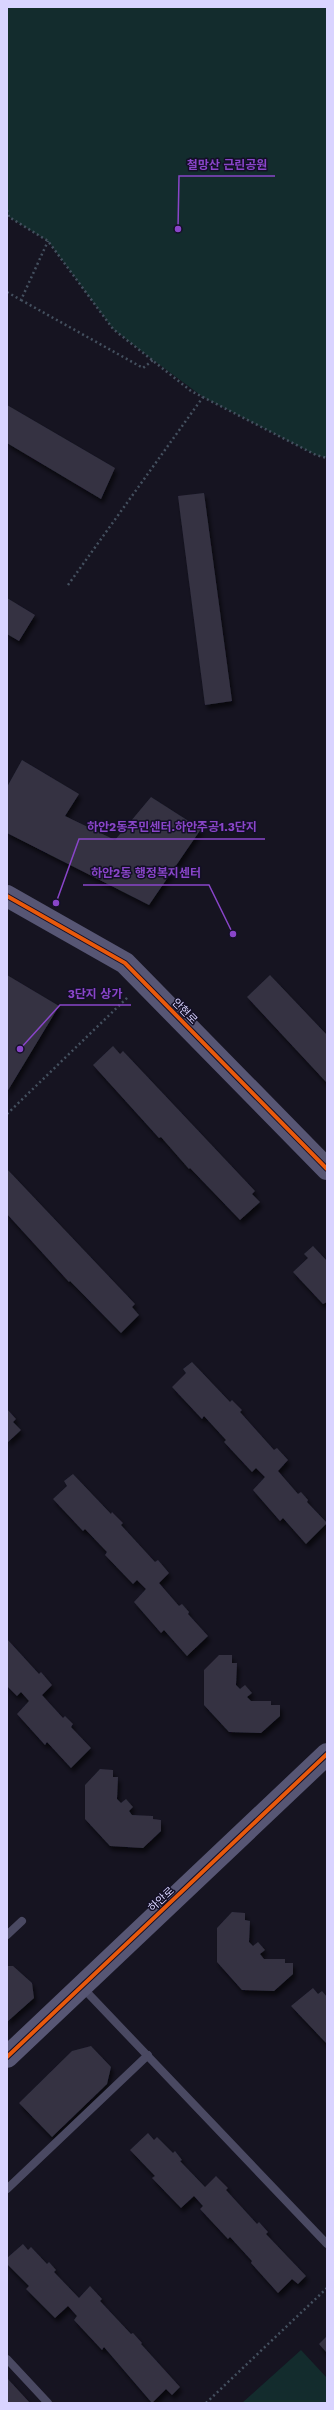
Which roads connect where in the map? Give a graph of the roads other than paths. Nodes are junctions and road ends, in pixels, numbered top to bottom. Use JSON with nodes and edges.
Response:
{"nodes":[{"id":1,"x":7,"y":896,"type":"edge"},
{"id":2,"x":327,"y":1168,"type":"edge"},
{"id":3,"x":327,"y":1754,"type":"edge"},
{"id":4,"x":22,"y":1921,"type":"dead end"},
{"id":5,"x":7,"y":1935,"type":"edge"},
{"id":6,"x":82,"y":1986,"type":"junction"},
{"id":7,"x":148,"y":2055,"type":"junction"},
{"id":8,"x":7,"y":2057,"type":"edge"},
{"id":9,"x":7,"y":2189,"type":"edge"},
{"id":10,"x":327,"y":2244,"type":"edge"},
{"id":11,"x":7,"y":2360,"type":"edge"},
{"id":12,"x":48,"y":2403,"type":"edge"}],
"edges":[{"from":1,"to":2,"type":"street","name":"안현로"},
{"from":3,"to":6,"type":"street","name":"하안로"},
{"from":4,"to":5,"type":"lane"},
{"from":6,"to":7,"type":"lane"},
{"from":6,"to":8,"type":"street","name":"하안로"},
{"from":7,"to":9,"type":"lane"},
{"from":7,"to":10,"type":"lane"},
{"from":11,"to":12,"type":"lane"}]}
